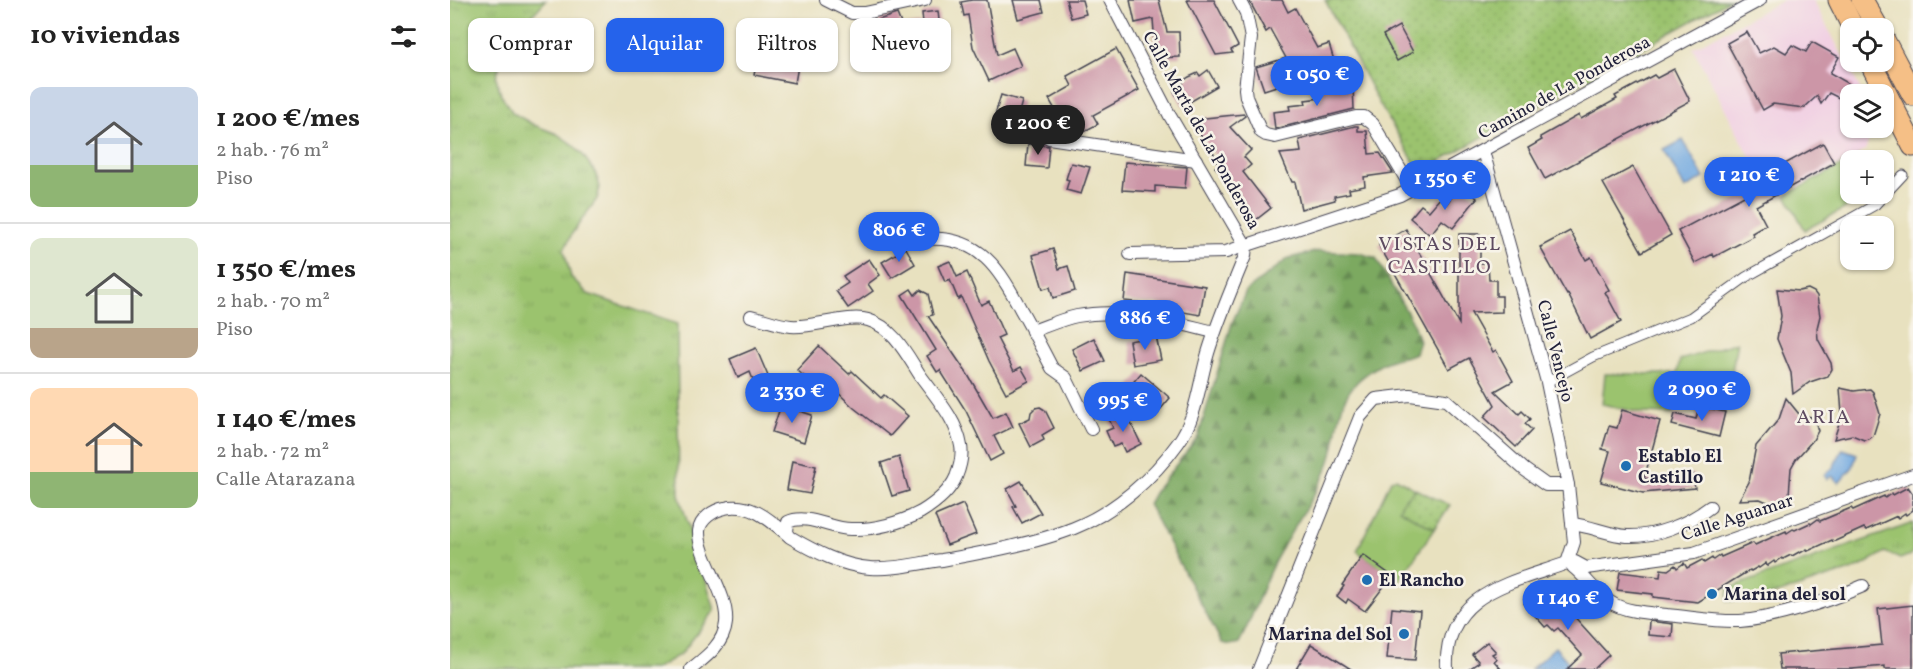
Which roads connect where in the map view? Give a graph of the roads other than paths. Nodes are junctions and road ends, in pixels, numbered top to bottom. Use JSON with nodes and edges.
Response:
{"nodes":[{"id":1,"x":826,"y":0,"type":"edge"},
{"id":2,"x":925,"y":0,"type":"edge"},
{"id":3,"x":1110,"y":0,"type":"edge"},
{"id":4,"x":1239,"y":0,"type":"edge"},
{"id":5,"x":1760,"y":0,"type":"edge"},
{"id":6,"x":1839,"y":0,"type":"edge"},
{"id":7,"x":1862,"y":0,"type":"edge"},
{"id":8,"x":1878,"y":0,"type":"edge"},
{"id":9,"x":1848,"y":18,"type":"edge"},
{"id":10,"x":1873,"y":18,"type":"edge"},
{"id":11,"x":1879,"y":18,"type":"edge"},
{"id":12,"x":1894,"y":59,"type":"edge"},
{"id":13,"x":1874,"y":72,"type":"edge"},
{"id":14,"x":1913,"y":95,"type":"edge"},
{"id":15,"x":1049,"y":138,"type":"dead end"},
{"id":16,"x":1904,"y":142,"type":"edge"},
{"id":17,"x":1483,"y":152,"type":"junction"},
{"id":18,"x":1196,"y":160,"type":"junction"},
{"id":19,"x":1908,"y":167,"type":"edge"},
{"id":20,"x":1412,"y":189,"type":"junction"},
{"id":21,"x":928,"y":239,"type":"dead end"},
{"id":22,"x":1245,"y":246,"type":"junction"},
{"id":23,"x":1130,"y":254,"type":"dead end"},
{"id":24,"x":751,"y":316,"type":"dead end"},
{"id":25,"x":1032,"y":331,"type":"junction"},
{"id":26,"x":1214,"y":332,"type":"junction"},
{"id":27,"x":1547,"y":382,"type":"junction"},
{"id":28,"x":1091,"y":429,"type":"dead end"},
{"id":29,"x":1913,"y":475,"type":"edge"},
{"id":30,"x":1568,"y":485,"type":"junction"},
{"id":31,"x":1710,"y":507,"type":"dead end"},
{"id":32,"x":1572,"y":524,"type":"junction"},
{"id":33,"x":790,"y":537,"type":"junction"},
{"id":34,"x":1568,"y":563,"type":"junction"},
{"id":35,"x":1863,"y":586,"type":"dead end"},
{"id":36,"x":691,"y":669,"type":"edge"},
{"id":37,"x":1259,"y":669,"type":"edge"},
{"id":38,"x":1447,"y":669,"type":"edge"}],
"edges":[{"from":1,"to":2,"type":"street"},
{"from":3,"to":18,"type":"street","name":"Calle Marta de La Ponderosa"},
{"from":4,"to":20,"type":"street"},
{"from":5,"to":17,"type":"street","name":"Camino de La Ponderosa"},
{"from":6,"to":9,"type":"highway"},
{"from":7,"to":10,"type":"highway"},
{"from":8,"to":11,"type":"highway"},
{"from":12,"to":14,"type":"highway"},
{"from":13,"to":16,"type":"highway"},
{"from":15,"to":18,"type":"street"},
{"from":16,"to":19,"type":"highway"},
{"from":17,"to":20,"type":"street","name":"Camino de La Ponderosa"},
{"from":17,"to":27,"type":"street","name":"Calle Vencejo"},
{"from":18,"to":22,"type":"street","name":"Calle Marta de La Ponderosa"},
{"from":19,"to":27,"type":"street"},
{"from":20,"to":22,"type":"street","name":"Camino de La Ponderosa"},
{"from":21,"to":25,"type":"street"},
{"from":22,"to":23,"type":"street","name":"Camino de La Ponderosa"},
{"from":22,"to":26,"type":"street"},
{"from":24,"to":33,"type":"street"},
{"from":25,"to":26,"type":"street"},
{"from":25,"to":28,"type":"street"},
{"from":26,"to":33,"type":"street"},
{"from":27,"to":30,"type":"street","name":"Calle Vencejo"},
{"from":29,"to":34,"type":"street","name":"Calle Aguamar"},
{"from":30,"to":32,"type":"street","name":"Calle Vencejo"},
{"from":30,"to":37,"type":"street"},
{"from":31,"to":32,"type":"street"},
{"from":32,"to":34,"type":"street","name":"Calle Vencejo"},
{"from":33,"to":36,"type":"street"},
{"from":34,"to":35,"type":"street"},
{"from":34,"to":38,"type":"street"}]}
